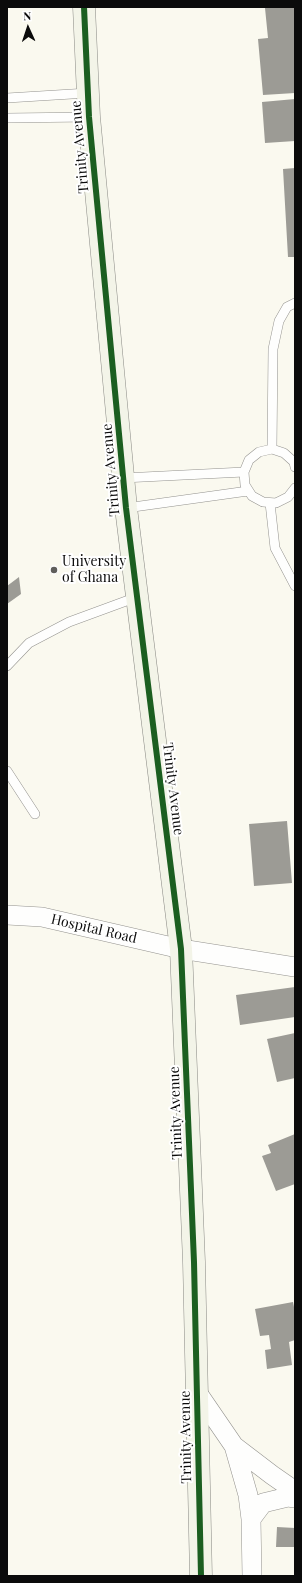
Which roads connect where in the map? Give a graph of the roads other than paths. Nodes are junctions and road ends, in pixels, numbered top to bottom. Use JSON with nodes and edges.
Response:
{"nodes":[{"id":1,"x":84,"y":7,"type":"edge"},
{"id":2,"x":88,"y":93,"type":"junction"},
{"id":3,"x":7,"y":98,"type":"edge"},
{"id":4,"x":89,"y":117,"type":"junction"},
{"id":5,"x":7,"y":118,"type":"edge"},
{"id":6,"x":295,"y":303,"type":"edge"},
{"id":7,"x":272,"y":449,"type":"junction"},
{"id":8,"x":295,"y":466,"type":"edge"},
{"id":9,"x":244,"y":472,"type":"junction"},
{"id":10,"x":123,"y":478,"type":"junction"},
{"id":11,"x":295,"y":488,"type":"edge"},
{"id":12,"x":248,"y":491,"type":"junction"},
{"id":13,"x":270,"y":503,"type":"junction"},
{"id":14,"x":126,"y":508,"type":"junction"},
{"id":15,"x":295,"y":586,"type":"edge"},
{"id":16,"x":137,"y":597,"type":"junction"},
{"id":17,"x":7,"y":666,"type":"edge"},
{"id":18,"x":7,"y":772,"type":"edge"},
{"id":19,"x":35,"y":814,"type":"dead end"},
{"id":20,"x":7,"y":915,"type":"edge"},
{"id":21,"x":181,"y":949,"type":"junction"},
{"id":22,"x":295,"y":967,"type":"edge"},
{"id":23,"x":197,"y":1392,"type":"junction"},
{"id":24,"x":234,"y":1446,"type":"junction"},
{"id":25,"x":295,"y":1490,"type":"edge"},
{"id":26,"x":295,"y":1498,"type":"edge"},
{"id":27,"x":251,"y":1519,"type":"junction"},
{"id":28,"x":201,"y":1576,"type":"edge"},
{"id":29,"x":252,"y":1576,"type":"edge"}],
"edges":[{"from":1,"to":2,"type":"street","name":"Trinity Avenue"},
{"from":2,"to":3,"type":"lane"},
{"from":2,"to":4,"type":"street","name":"Trinity Avenue"},
{"from":4,"to":5,"type":"lane"},
{"from":4,"to":10,"type":"street","name":"Trinity Avenue"},
{"from":6,"to":7,"type":"lane"},
{"from":7,"to":8,"type":"lane"},
{"from":7,"to":9,"type":"lane"},
{"from":9,"to":10,"type":"lane"},
{"from":9,"to":12,"type":"lane"},
{"from":10,"to":14,"type":"street","name":"Trinity Avenue"},
{"from":11,"to":13,"type":"lane"},
{"from":12,"to":13,"type":"lane"},
{"from":12,"to":14,"type":"lane"},
{"from":13,"to":15,"type":"lane"},
{"from":14,"to":16,"type":"street","name":"Trinity Avenue"},
{"from":16,"to":17,"type":"lane"},
{"from":16,"to":21,"type":"street","name":"Trinity Avenue"},
{"from":18,"to":19,"type":"lane"},
{"from":20,"to":21,"type":"street","name":"Hospital Road"},
{"from":21,"to":22,"type":"street","name":"Hospital Road"},
{"from":21,"to":23,"type":"street","name":"Trinity Avenue"},
{"from":23,"to":24,"type":"street"},
{"from":23,"to":28,"type":"street","name":"Trinity Avenue"},
{"from":24,"to":25,"type":"street"},
{"from":24,"to":27,"type":"street"},
{"from":26,"to":27,"type":"street"},
{"from":27,"to":29,"type":"street"}]}
